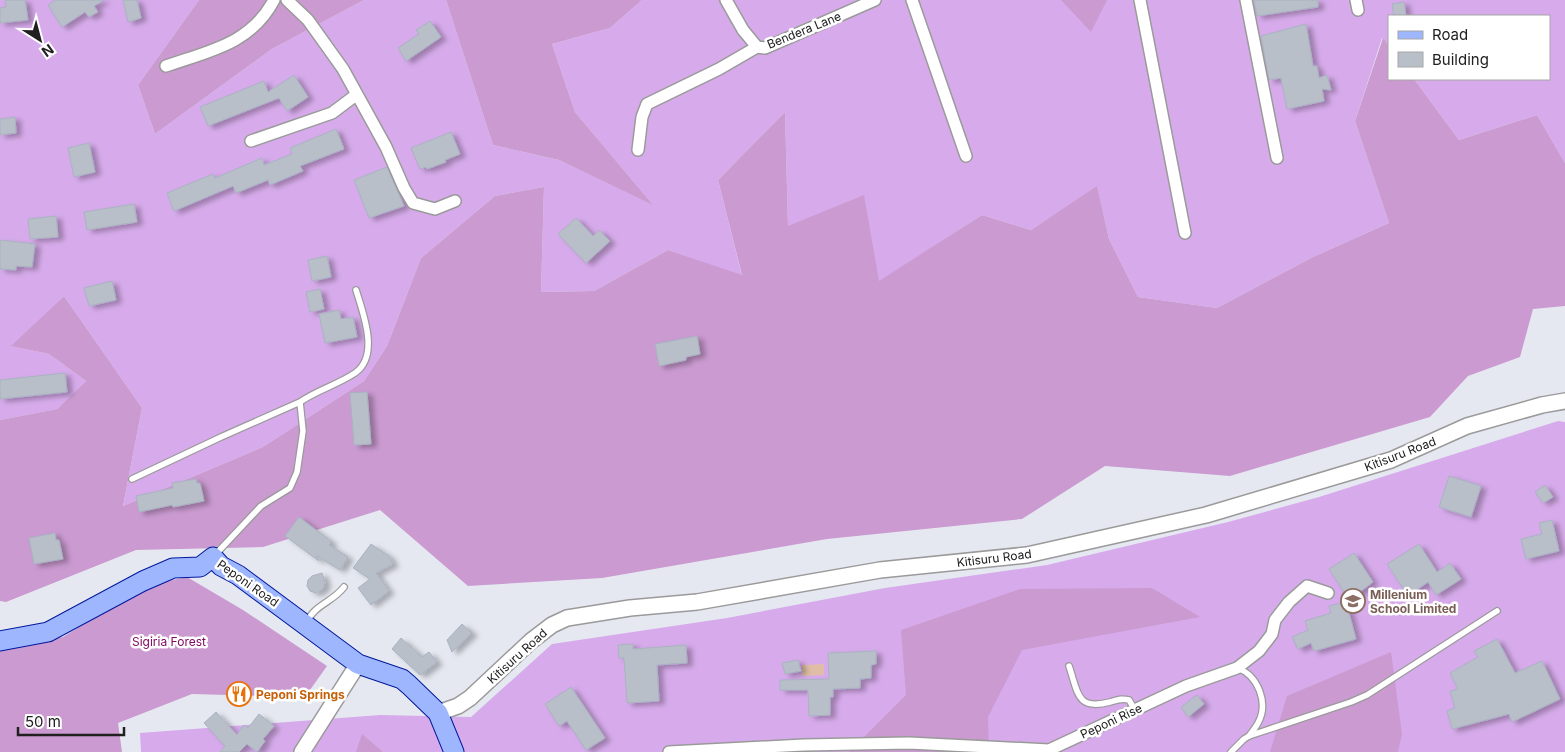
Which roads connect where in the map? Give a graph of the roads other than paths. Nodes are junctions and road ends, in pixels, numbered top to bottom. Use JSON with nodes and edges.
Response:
{"nodes":[{"id":1,"x":274,"y":0,"type":"edge"},
{"id":2,"x":287,"y":0,"type":"edge"},
{"id":3,"x":726,"y":0,"type":"edge"},
{"id":4,"x":875,"y":0,"type":"edge"},
{"id":5,"x":912,"y":0,"type":"edge"},
{"id":6,"x":1140,"y":0,"type":"edge"},
{"id":7,"x":1246,"y":0,"type":"edge"},
{"id":8,"x":758,"y":47,"type":"junction"},
{"id":9,"x":166,"y":66,"type":"dead end"},
{"id":10,"x":356,"y":95,"type":"junction"},
{"id":11,"x":251,"y":141,"type":"dead end"},
{"id":12,"x":638,"y":150,"type":"dead end"},
{"id":13,"x":966,"y":156,"type":"dead end"},
{"id":14,"x":1277,"y":158,"type":"dead end"},
{"id":15,"x":455,"y":201,"type":"dead end"},
{"id":16,"x":1185,"y":233,"type":"dead end"},
{"id":17,"x":356,"y":290,"type":"dead end"},
{"id":18,"x":1565,"y":401,"type":"edge"},
{"id":19,"x":300,"y":402,"type":"junction"},
{"id":20,"x":132,"y":479,"type":"dead end"},
{"id":21,"x":213,"y":557,"type":"junction"},
{"id":22,"x":344,"y":587,"type":"dead end"},
{"id":23,"x":1328,"y":593,"type":"dead end"},
{"id":24,"x":1497,"y":611,"type":"dead end"},
{"id":25,"x":306,"y":624,"type":"junction"},
{"id":26,"x":0,"y":641,"type":"edge"},
{"id":27,"x":358,"y":664,"type":"junction"},
{"id":28,"x":1069,"y":666,"type":"dead end"},
{"id":29,"x":1237,"y":668,"type":"junction"},
{"id":30,"x":1136,"y":710,"type":"junction"},
{"id":31,"x":438,"y":713,"type":"junction"},
{"id":32,"x":1250,"y":736,"type":"junction"},
{"id":33,"x":302,"y":752,"type":"edge"},
{"id":34,"x":454,"y":752,"type":"edge"},
{"id":35,"x":669,"y":752,"type":"edge"},
{"id":36,"x":1232,"y":752,"type":"edge"}],
"edges":[{"from":1,"to":9,"type":"street"},
{"from":2,"to":10,"type":"street"},
{"from":3,"to":8,"type":"street","name":"Bendera Lane"},
{"from":4,"to":8,"type":"street","name":"Bendera Lane"},
{"from":5,"to":13,"type":"street"},
{"from":6,"to":16,"type":"street"},
{"from":7,"to":14,"type":"street"},
{"from":8,"to":12,"type":"street"},
{"from":10,"to":11,"type":"street"},
{"from":10,"to":15,"type":"street"},
{"from":17,"to":19,"type":"lane"},
{"from":18,"to":31,"type":"street","name":"Kitisuru Road"},
{"from":19,"to":20,"type":"lane"},
{"from":19,"to":21,"type":"lane"},
{"from":21,"to":25,"type":"main road","name":"Peponi Road"},
{"from":21,"to":26,"type":"main road","name":"Peponi Road"},
{"from":22,"to":25,"type":"lane"},
{"from":23,"to":29,"type":"street","name":"Peponi Rise"},
{"from":24,"to":32,"type":"lane"},
{"from":25,"to":27,"type":"main road","name":"Peponi Road"},
{"from":27,"to":31,"type":"main road","name":"Peponi Road"},
{"from":27,"to":33,"type":"street"},
{"from":28,"to":30,"type":"lane"},
{"from":29,"to":30,"type":"street","name":"Peponi Rise"},
{"from":29,"to":32,"type":"lane"},
{"from":30,"to":35,"type":"street","name":"Peponi Rise"},
{"from":31,"to":34,"type":"main road","name":"Peponi Road"},
{"from":32,"to":36,"type":"lane"}]}
